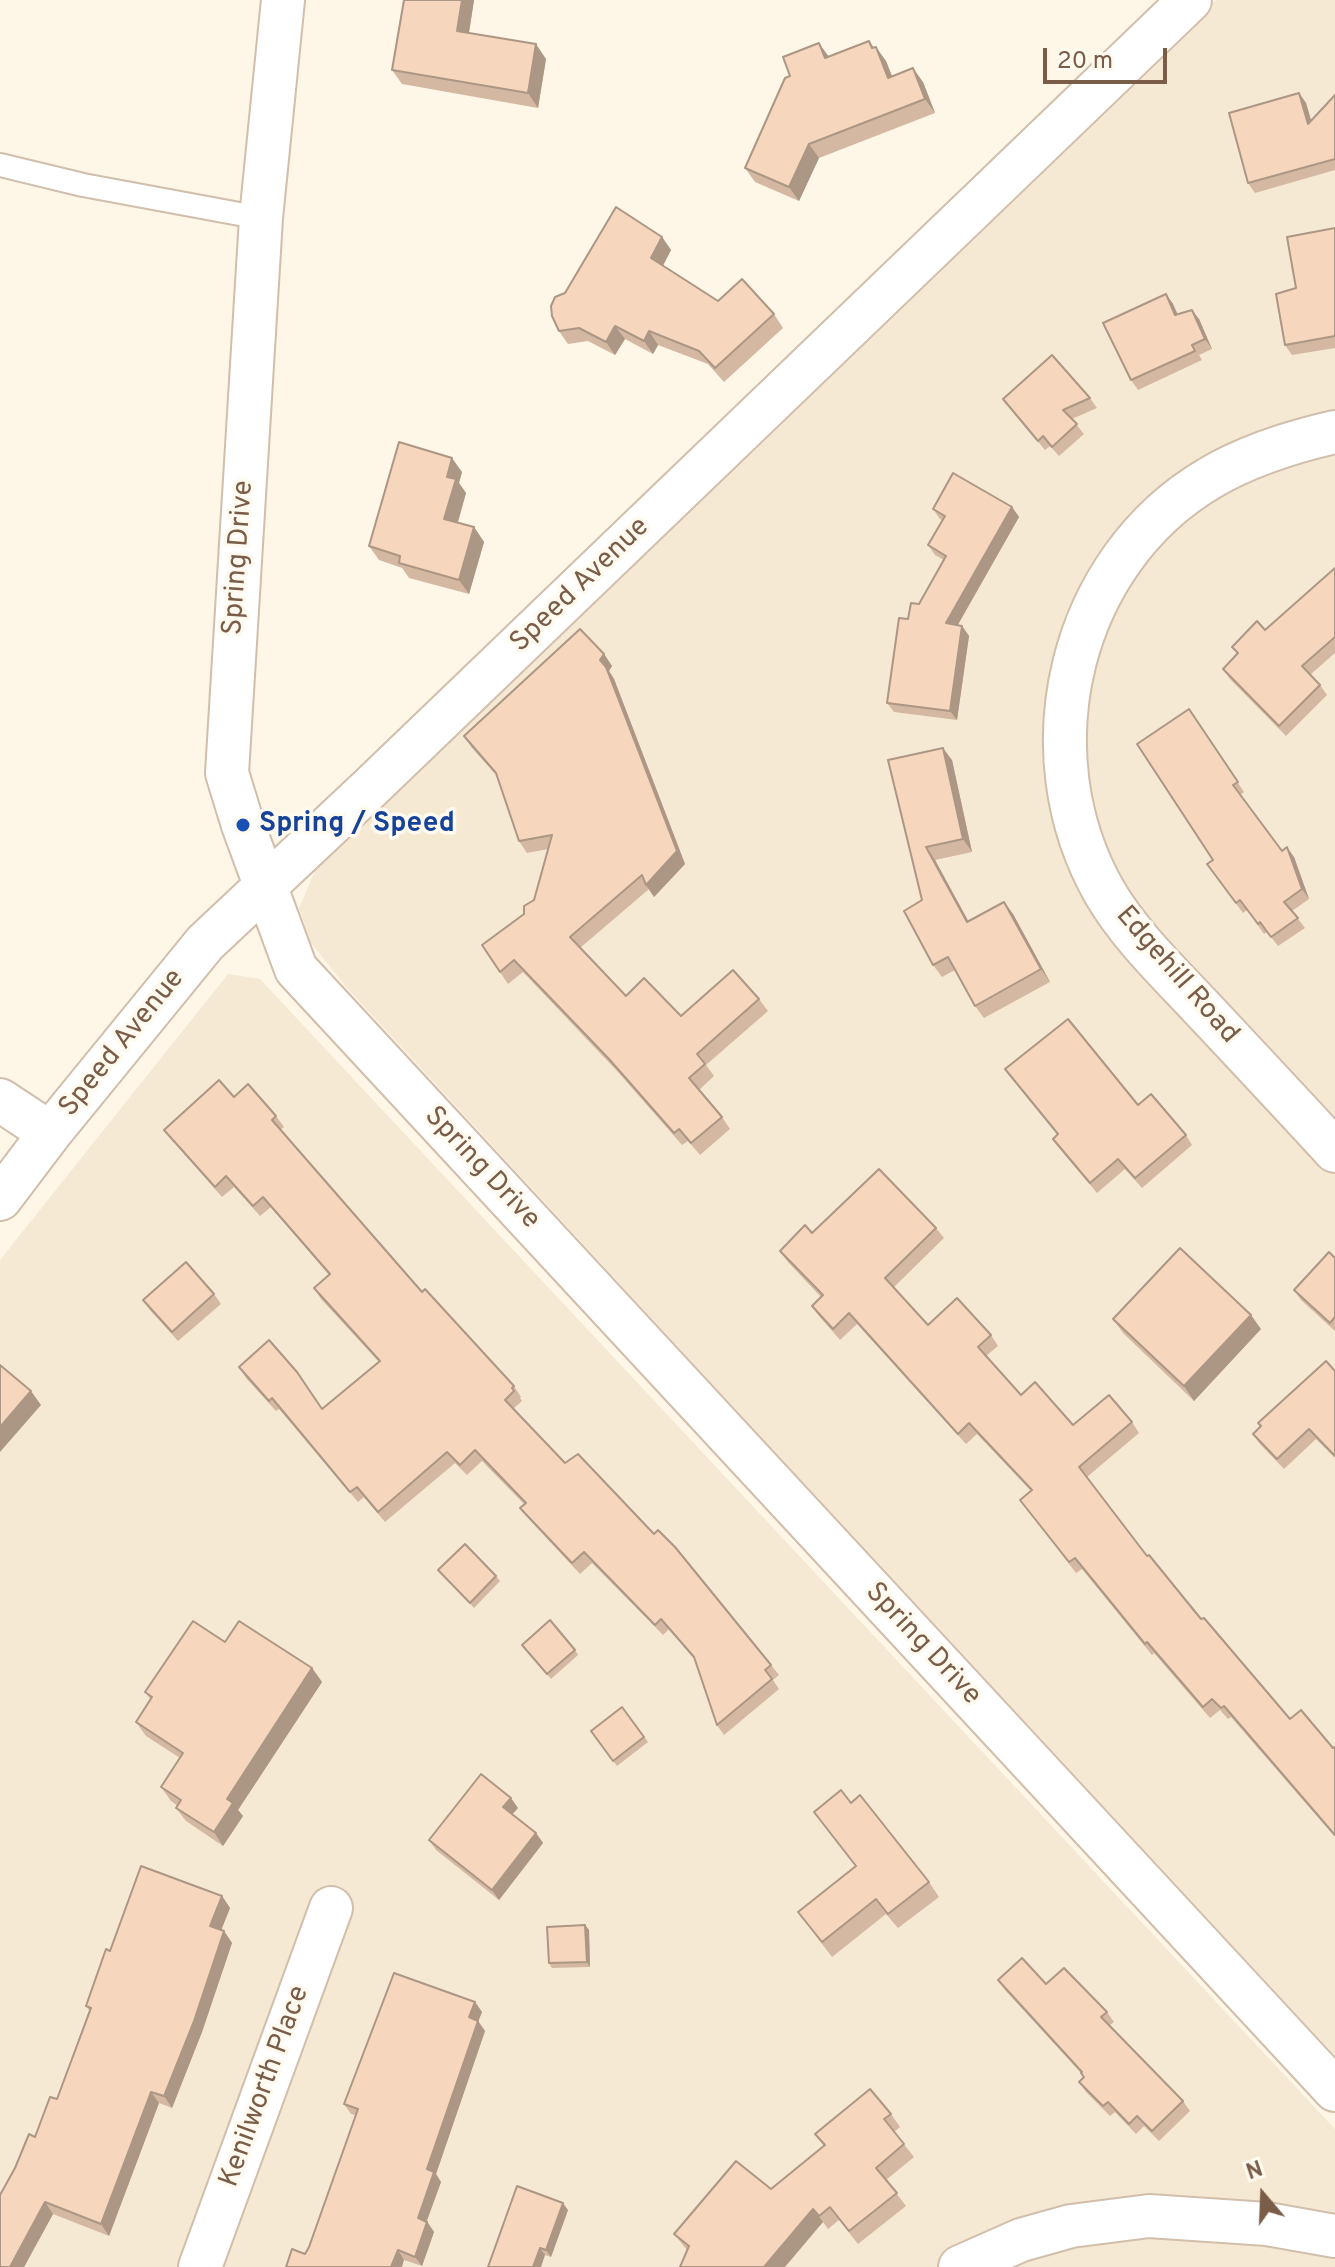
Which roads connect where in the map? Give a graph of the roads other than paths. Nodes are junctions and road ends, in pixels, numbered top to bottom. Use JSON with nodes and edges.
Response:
{"nodes":[{"id":1,"x":283,"y":0,"type":"edge"},
{"id":2,"x":1193,"y":2,"type":"edge"},
{"id":3,"x":0,"y":165,"type":"edge"},
{"id":4,"x":261,"y":218,"type":"junction"},
{"id":5,"x":1335,"y":432,"type":"edge"},
{"id":6,"x":265,"y":887,"type":"junction"},
{"id":7,"x":0,"y":1100,"type":"edge"},
{"id":8,"x":50,"y":1133,"type":"junction"},
{"id":9,"x":1335,"y":1151,"type":"edge"},
{"id":10,"x":0,"y":1199,"type":"edge"},
{"id":11,"x":331,"y":1908,"type":"dead end"},
{"id":12,"x":1335,"y":2090,"type":"edge"},
{"id":13,"x":1335,"y":2236,"type":"edge"},
{"id":14,"x":200,"y":2267,"type":"edge"},
{"id":15,"x":960,"y":2267,"type":"edge"}],
"edges":[{"from":1,"to":4,"type":"street","name":"Spring Drive"},
{"from":2,"to":6,"type":"street","name":"Speed Avenue"},
{"from":3,"to":4,"type":"lane"},
{"from":4,"to":6,"type":"street","name":"Spring Drive"},
{"from":5,"to":9,"type":"street","name":"Edgehill Road"},
{"from":6,"to":8,"type":"street","name":"Speed Avenue"},
{"from":6,"to":12,"type":"street","name":"Spring Drive"},
{"from":7,"to":8,"type":"street"},
{"from":8,"to":10,"type":"street","name":"Speed Avenue"},
{"from":11,"to":14,"type":"street","name":"Kenilworth Place"},
{"from":13,"to":15,"type":"street"}]}
